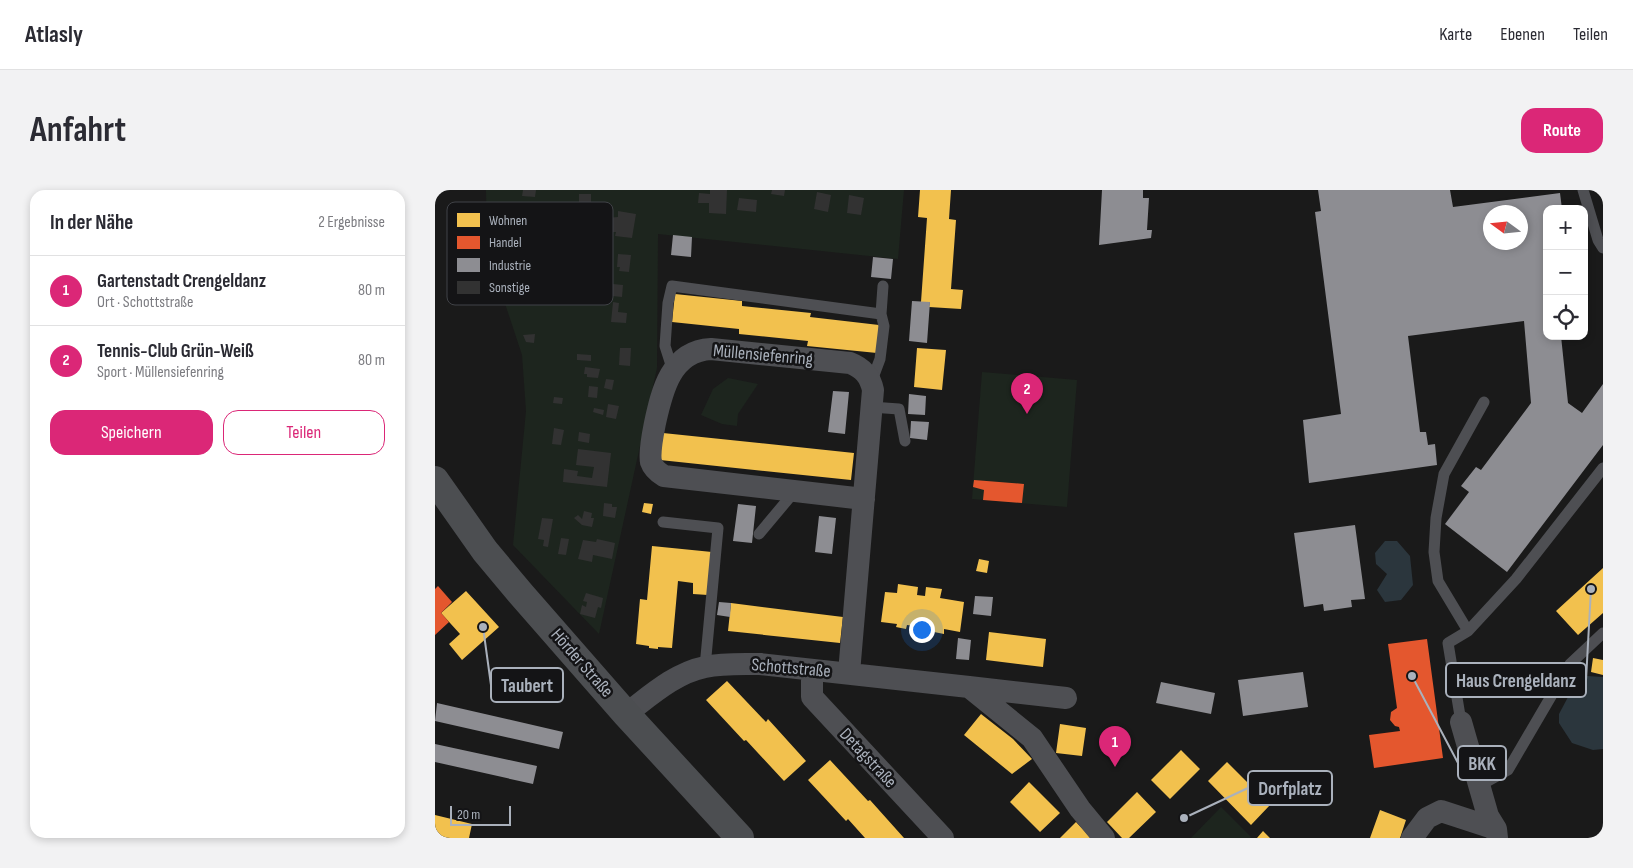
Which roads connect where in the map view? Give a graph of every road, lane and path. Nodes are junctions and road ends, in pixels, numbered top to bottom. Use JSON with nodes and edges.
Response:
{"nodes":[{"id":1,"x":1583,"y":190,"type":"edge"},
{"id":2,"x":1603,"y":248,"type":"edge"},
{"id":3,"x":883,"y":286,"type":"dead end"},
{"id":4,"x":881,"y":314,"type":"junction"},
{"id":5,"x":673,"y":371,"type":"junction"},
{"id":6,"x":871,"y":383,"type":"junction"},
{"id":7,"x":1484,"y":402,"type":"dead end"},
{"id":8,"x":871,"y":407,"type":"junction"},
{"id":9,"x":905,"y":441,"type":"dead end"},
{"id":10,"x":1603,"y":468,"type":"edge"},
{"id":11,"x":435,"y":480,"type":"edge"},
{"id":12,"x":795,"y":491,"type":"junction"},
{"id":13,"x":863,"y":499,"type":"junction"},
{"id":14,"x":443,"y":505,"type":"edge"},
{"id":15,"x":663,"y":522,"type":"dead end"},
{"id":16,"x":759,"y":534,"type":"dead end"},
{"id":17,"x":1468,"y":631,"type":"junction"},
{"id":18,"x":1603,"y":633,"type":"edge"},
{"id":19,"x":705,"y":667,"type":"junction"},
{"id":20,"x":812,"y":670,"type":"junction"},
{"id":21,"x":849,"y":674,"type":"junction"},
{"id":22,"x":969,"y":687,"type":"junction"},
{"id":23,"x":1067,"y":698,"type":"dead end"},
{"id":24,"x":626,"y":714,"type":"junction"},
{"id":25,"x":1461,"y":722,"type":"joint"},
{"id":26,"x":1479,"y":786,"type":"junction"},
{"id":27,"x":1496,"y":834,"type":"edge"},
{"id":28,"x":739,"y":838,"type":"edge"},
{"id":29,"x":943,"y":838,"type":"edge"},
{"id":30,"x":1103,"y":838,"type":"edge"},
{"id":31,"x":1413,"y":838,"type":"edge"}],
"edges":[{"from":1,"to":2,"type":"lane"},
{"from":3,"to":4,"type":"lane"},
{"from":4,"to":5,"type":"lane"},
{"from":4,"to":6,"type":"lane"},
{"from":5,"to":6,"type":"street","name":"Müllensiefenring"},
{"from":5,"to":12,"type":"street","name":"Müllensiefenring"},
{"from":6,"to":8,"type":"street"},
{"from":7,"to":17,"type":"lane"},
{"from":8,"to":9,"type":"lane"},
{"from":8,"to":13,"type":"street"},
{"from":10,"to":17,"type":"lane"},
{"from":11,"to":14,"type":"main road","name":"Hörder Straße"},
{"from":12,"to":13,"type":"street","name":"Müllensiefenring"},
{"from":12,"to":16,"type":"lane"},
{"from":13,"to":21,"type":"street"},
{"from":14,"to":24,"type":"main road","name":"Hörder Straße"},
{"from":15,"to":19,"type":"lane"},
{"from":17,"to":25,"type":"lane"},
{"from":18,"to":26,"type":"lane"},
{"from":19,"to":20,"type":"street","name":"Schottstraße"},
{"from":19,"to":24,"type":"street","name":"Schottstraße"},
{"from":20,"to":21,"type":"street","name":"Schottstraße"},
{"from":20,"to":29,"type":"street","name":"Detagstraße"},
{"from":21,"to":22,"type":"street","name":"Schottstraße"},
{"from":22,"to":23,"type":"street","name":"Schottstraße"},
{"from":22,"to":30,"type":"street"},
{"from":24,"to":28,"type":"main road","name":"Hörder Straße"},
{"from":25,"to":26,"type":"street"},
{"from":26,"to":27,"type":"street"},
{"from":27,"to":31,"type":"street"}]}
